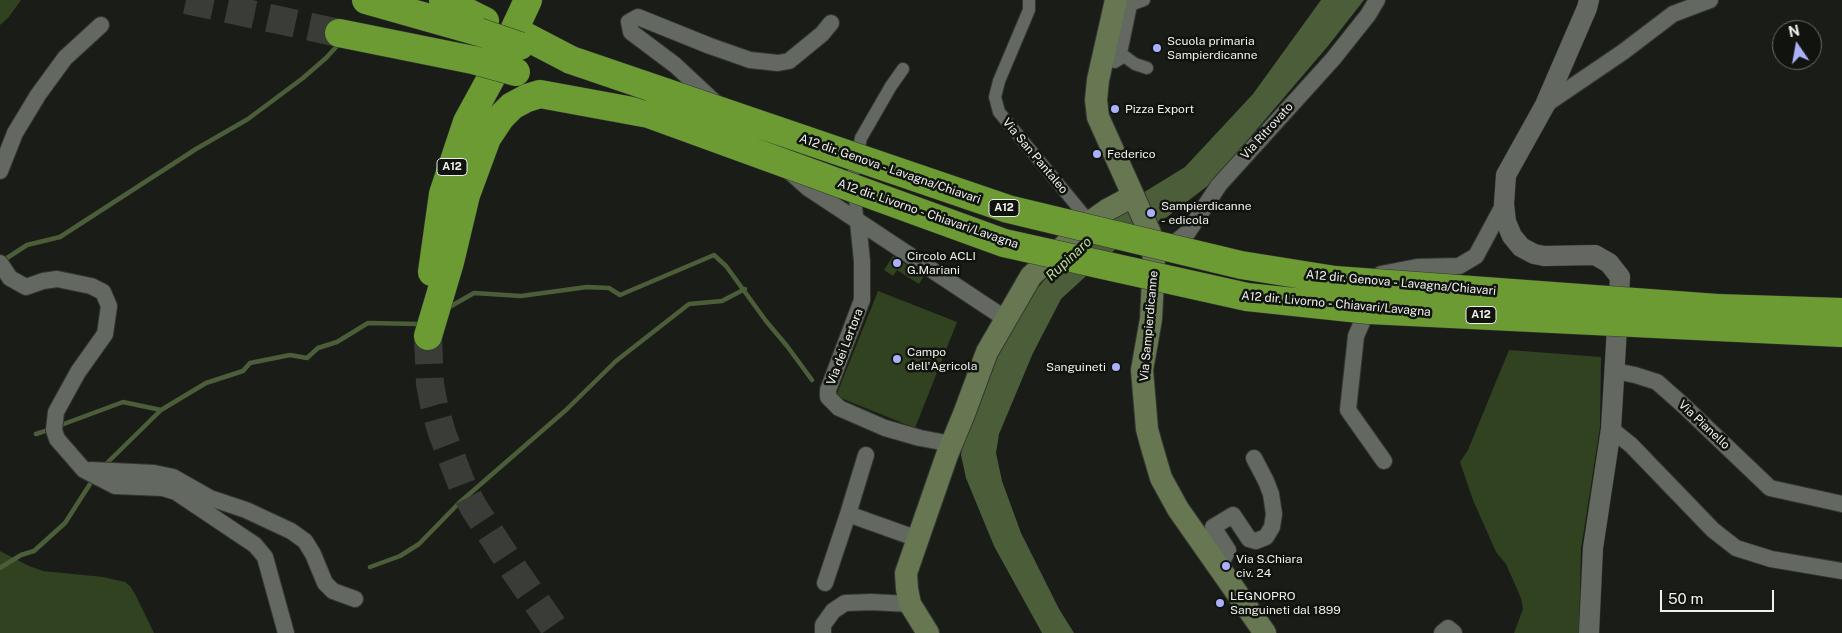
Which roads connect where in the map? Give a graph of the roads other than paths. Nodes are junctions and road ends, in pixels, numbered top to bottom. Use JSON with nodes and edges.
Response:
{"nodes":[{"id":1,"x":366,"y":0,"type":"edge"},
{"id":2,"x":443,"y":0,"type":"edge"},
{"id":3,"x":528,"y":0,"type":"edge"},
{"id":4,"x":1029,"y":0,"type":"edge"},
{"id":5,"x":1144,"y":0,"type":"edge"},
{"id":6,"x":1377,"y":0,"type":"edge"},
{"id":7,"x":1589,"y":0,"type":"edge"},
{"id":8,"x":1710,"y":0,"type":"edge"},
{"id":9,"x":1113,"y":1,"type":"edge"},
{"id":10,"x":831,"y":23,"type":"dead end"},
{"id":11,"x":101,"y":25,"type":"dead end"},
{"id":12,"x":482,"y":27,"type":"junction"},
{"id":13,"x":339,"y":33,"type":"tunnel mouth"},
{"id":14,"x":520,"y":51,"type":"junction"},
{"id":15,"x":1146,"y":68,"type":"dead end"},
{"id":16,"x":903,"y":69,"type":"dead end"},
{"id":17,"x":546,"y":89,"type":"junction"},
{"id":18,"x":1545,"y":105,"type":"junction"},
{"id":19,"x":0,"y":171,"type":"edge"},
{"id":20,"x":1133,"y":196,"type":"junction"},
{"id":21,"x":1504,"y":204,"type":"junction"},
{"id":22,"x":858,"y":222,"type":"junction"},
{"id":23,"x":1090,"y":222,"type":"junction"},
{"id":24,"x":1154,"y":259,"type":"junction"},
{"id":25,"x":0,"y":263,"type":"edge"},
{"id":26,"x":1842,"y":312,"type":"edge"},
{"id":27,"x":1717,"y":317,"type":"junction"},
{"id":28,"x":1006,"y":319,"type":"junction"},
{"id":29,"x":1842,"y":333,"type":"edge"},
{"id":30,"x":1615,"y":372,"type":"junction"},
{"id":31,"x":1611,"y":429,"type":"junction"},
{"id":32,"x":952,"y":444,"type":"junction"},
{"id":33,"x":866,"y":455,"type":"dead end"},
{"id":34,"x":1254,"y":458,"type":"dead end"},
{"id":35,"x":1384,"y":461,"type":"dead end"},
{"id":36,"x":84,"y":470,"type":"junction"},
{"id":37,"x":1842,"y":504,"type":"edge"},
{"id":38,"x":848,"y":514,"type":"junction"},
{"id":39,"x":918,"y":539,"type":"junction"},
{"id":40,"x":1219,"y":566,"type":"junction"},
{"id":41,"x":1842,"y":572,"type":"edge"},
{"id":42,"x":824,"y":583,"type":"dead end"},
{"id":43,"x":355,"y":600,"type":"dead end"},
{"id":44,"x":920,"y":620,"type":"edge"},
{"id":45,"x":286,"y":633,"type":"edge"},
{"id":46,"x":823,"y":633,"type":"edge"},
{"id":47,"x":1264,"y":633,"type":"edge"},
{"id":48,"x":1442,"y":633,"type":"edge"},
{"id":49,"x":1454,"y":633,"type":"edge"},
{"id":50,"x":1589,"y":633,"type":"edge"}],
"edges":[{"from":1,"to":12,"type":"highway","number":"A12"},
{"from":2,"to":12,"type":"highway","number":"A12"},
{"from":3,"to":17,"type":"highway","number":"A12"},
{"from":4,"to":23,"type":"street","name":"Via San Pantaleo"},
{"from":5,"to":15,"type":"street"},
{"from":6,"to":24,"type":"street","name":"Via Ritrovato"},
{"from":7,"to":18,"type":"street"},
{"from":8,"to":18,"type":"street"},
{"from":9,"to":20,"type":"main road","name":"Via Sampierdicanne"},
{"from":10,"to":22,"type":"street"},
{"from":11,"to":19,"type":"street"},
{"from":12,"to":14,"type":"highway","number":"A12"},
{"from":13,"to":14,"type":"highway","number":"A12","bridge":true},
{"from":14,"to":17,"type":"highway","number":"A12"},
{"from":14,"to":27,"type":"highway","name":"A12 dir. Genova - Lavagna/Chiavari","number":"A12","bridge":true},
{"from":16,"to":22,"type":"street"},
{"from":17,"to":27,"type":"highway","name":"A12 dir. Livorno - Chiavari/Lavagna","number":"A12","bridge":true},
{"from":18,"to":21,"type":"street"},
{"from":20,"to":23,"type":"main road"},
{"from":20,"to":24,"type":"main road","name":"Via Sampierdicanne"},
{"from":21,"to":30,"type":"street"},
{"from":21,"to":35,"type":"street"},
{"from":22,"to":28,"type":"street"},
{"from":22,"to":32,"type":"street","name":"Via dei Lertora"},
{"from":23,"to":28,"type":"main road"},
{"from":24,"to":40,"type":"main road","name":"Via Sampierdicanne"},
{"from":25,"to":36,"type":"street"},
{"from":26,"to":27,"type":"highway","name":"A12 dir. Genova - Lavagna/Chiavari","number":"A12"},
{"from":27,"to":29,"type":"highway","name":"A12 dir. Livorno - Chiavari/Lavagna","number":"A12"},
{"from":28,"to":32,"type":"main road"},
{"from":30,"to":31,"type":"street"},
{"from":30,"to":37,"type":"street","name":"Via Pianello"},
{"from":31,"to":41,"type":"street"},
{"from":31,"to":50,"type":"street"},
{"from":32,"to":39,"type":"main road"},
{"from":33,"to":38,"type":"street"},
{"from":34,"to":40,"type":"street"},
{"from":36,"to":43,"type":"street"},
{"from":36,"to":45,"type":"street"},
{"from":38,"to":39,"type":"street"},
{"from":38,"to":42,"type":"street"},
{"from":39,"to":44,"type":"main road"},
{"from":40,"to":47,"type":"main road","name":"Via Sampierdicanne"},
{"from":44,"to":46,"type":"street"},
{"from":48,"to":49,"type":"street"}]}
